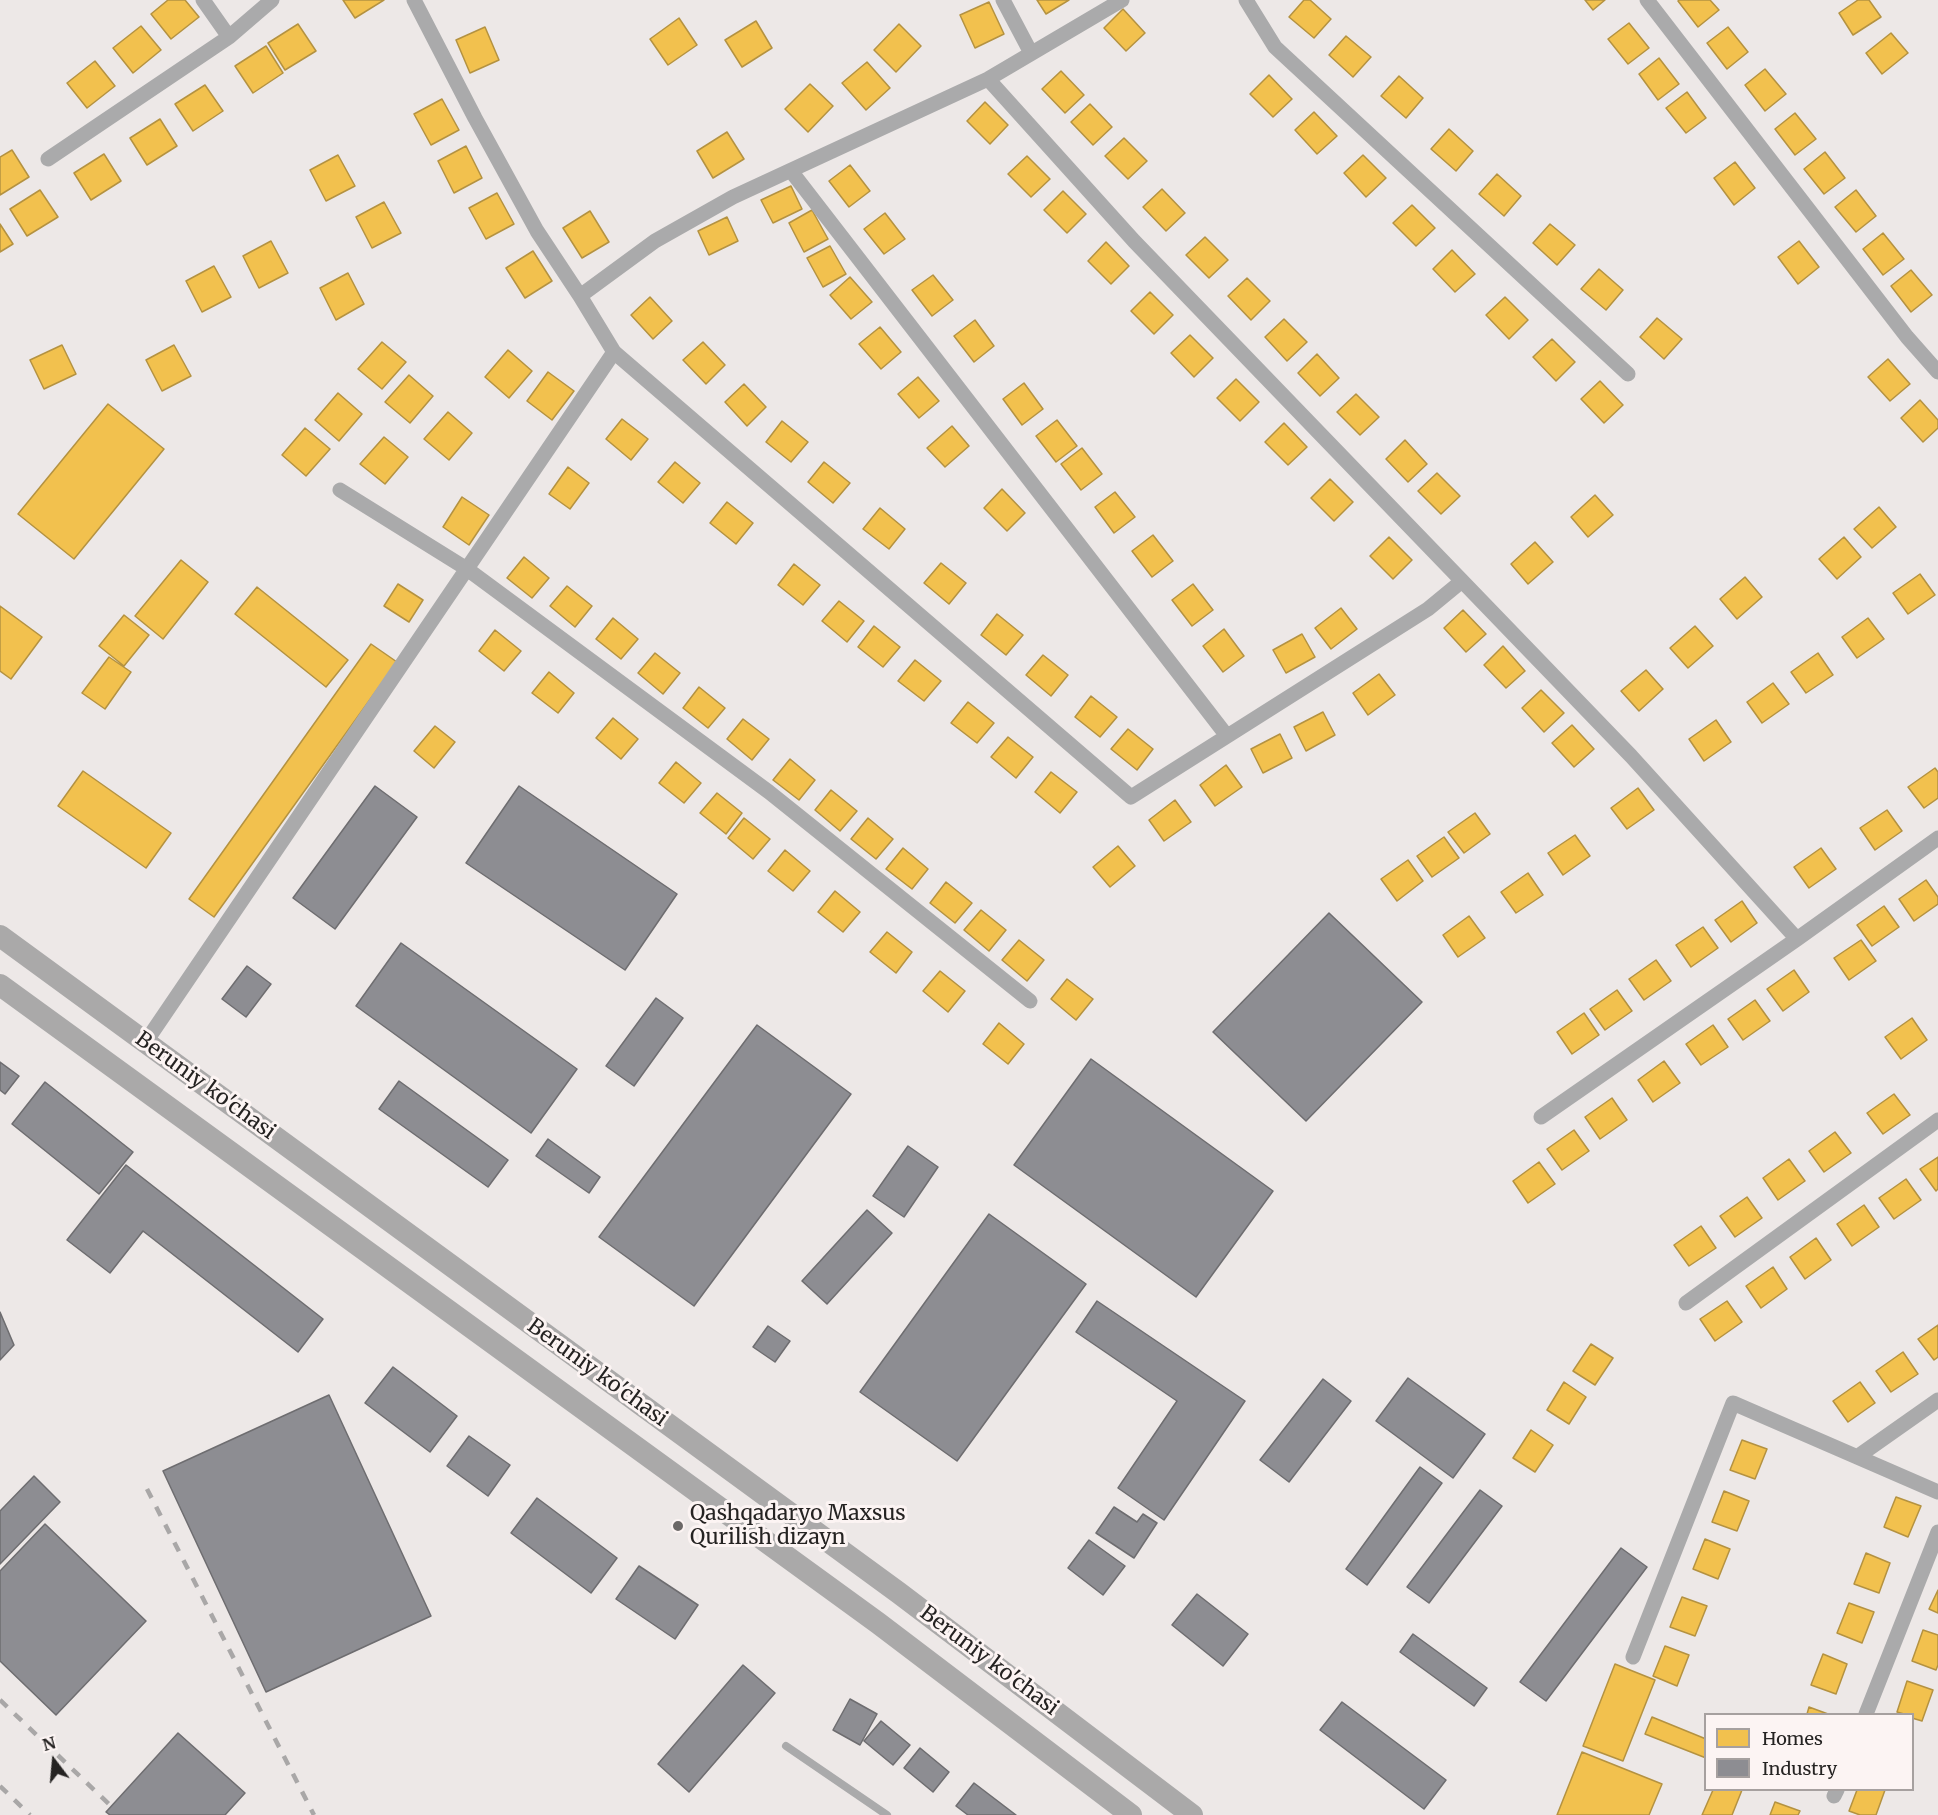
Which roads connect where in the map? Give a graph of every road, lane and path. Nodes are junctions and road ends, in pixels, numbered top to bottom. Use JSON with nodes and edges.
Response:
{"nodes":[{"id":1,"x":203,"y":0,"type":"edge"},
{"id":2,"x":272,"y":0,"type":"edge"},
{"id":3,"x":414,"y":0,"type":"edge"},
{"id":4,"x":1002,"y":0,"type":"edge"},
{"id":5,"x":1122,"y":0,"type":"edge"},
{"id":6,"x":1246,"y":0,"type":"edge"},
{"id":7,"x":1647,"y":0,"type":"edge"},
{"id":8,"x":229,"y":37,"type":"junction"},
{"id":9,"x":1031,"y":53,"type":"junction"},
{"id":10,"x":988,"y":79,"type":"junction"},
{"id":11,"x":48,"y":159,"type":"dead end"},
{"id":12,"x":791,"y":171,"type":"junction"},
{"id":13,"x":580,"y":296,"type":"junction"},
{"id":14,"x":614,"y":352,"type":"junction"},
{"id":15,"x":1938,"y":372,"type":"edge"},
{"id":16,"x":1628,"y":374,"type":"dead end"},
{"id":17,"x":340,"y":490,"type":"dead end"},
{"id":18,"x":467,"y":568,"type":"junction"},
{"id":19,"x":1462,"y":581,"type":"junction"},
{"id":20,"x":1227,"y":736,"type":"junction"},
{"id":21,"x":1938,"y":838,"type":"edge"},
{"id":22,"x":0,"y":936,"type":"edge"},
{"id":23,"x":1797,"y":939,"type":"junction"},
{"id":24,"x":0,"y":986,"type":"edge"},
{"id":25,"x":1030,"y":1001,"type":"dead end"},
{"id":26,"x":145,"y":1043,"type":"junction"},
{"id":27,"x":1541,"y":1117,"type":"dead end"},
{"id":28,"x":1938,"y":1120,"type":"edge"},
{"id":29,"x":1686,"y":1303,"type":"dead end"},
{"id":30,"x":1938,"y":1400,"type":"edge"},
{"id":31,"x":1857,"y":1457,"type":"junction"},
{"id":32,"x":1938,"y":1492,"type":"edge"},
{"id":33,"x":1938,"y":1532,"type":"edge"},
{"id":34,"x":899,"y":1593,"type":"junction"},
{"id":35,"x":878,"y":1623,"type":"junction"},
{"id":36,"x":1633,"y":1657,"type":"dead end"},
{"id":37,"x":1866,"y":1713,"type":"edge"},
{"id":38,"x":786,"y":1746,"type":"dead end"},
{"id":39,"x":887,"y":1815,"type":"edge"},
{"id":40,"x":1131,"y":1815,"type":"edge"},
{"id":41,"x":1192,"y":1815,"type":"edge"}],
"edges":[{"from":1,"to":8,"type":"street"},
{"from":2,"to":8,"type":"street"},
{"from":3,"to":13,"type":"street"},
{"from":4,"to":9,"type":"street"},
{"from":5,"to":9,"type":"street"},
{"from":6,"to":16,"type":"street"},
{"from":7,"to":15,"type":"street"},
{"from":8,"to":11,"type":"street"},
{"from":9,"to":10,"type":"street"},
{"from":10,"to":12,"type":"street"},
{"from":10,"to":19,"type":"street"},
{"from":12,"to":13,"type":"street"},
{"from":12,"to":20,"type":"street"},
{"from":13,"to":14,"type":"street"},
{"from":14,"to":18,"type":"street"},
{"from":14,"to":20,"type":"street"},
{"from":17,"to":18,"type":"street"},
{"from":18,"to":25,"type":"street"},
{"from":18,"to":26,"type":"street"},
{"from":19,"to":20,"type":"street"},
{"from":19,"to":23,"type":"street"},
{"from":21,"to":23,"type":"street"},
{"from":22,"to":26,"type":"main road","name":"Beruniy ko'chasi"},
{"from":23,"to":27,"type":"street"},
{"from":24,"to":35,"type":"main road","name":"Beruniy ko'chasi"},
{"from":26,"to":34,"type":"main road","name":"Beruniy ko'chasi"},
{"from":28,"to":29,"type":"street"},
{"from":30,"to":31,"type":"street"},
{"from":31,"to":32,"type":"street"},
{"from":31,"to":36,"type":"street"},
{"from":33,"to":37,"type":"street"},
{"from":34,"to":35,"type":"main road"},
{"from":34,"to":41,"type":"main road","name":"Beruniy ko'chasi"},
{"from":35,"to":40,"type":"main road","name":"Beruniy ko'chasi"},
{"from":38,"to":39,"type":"lane"}]}
